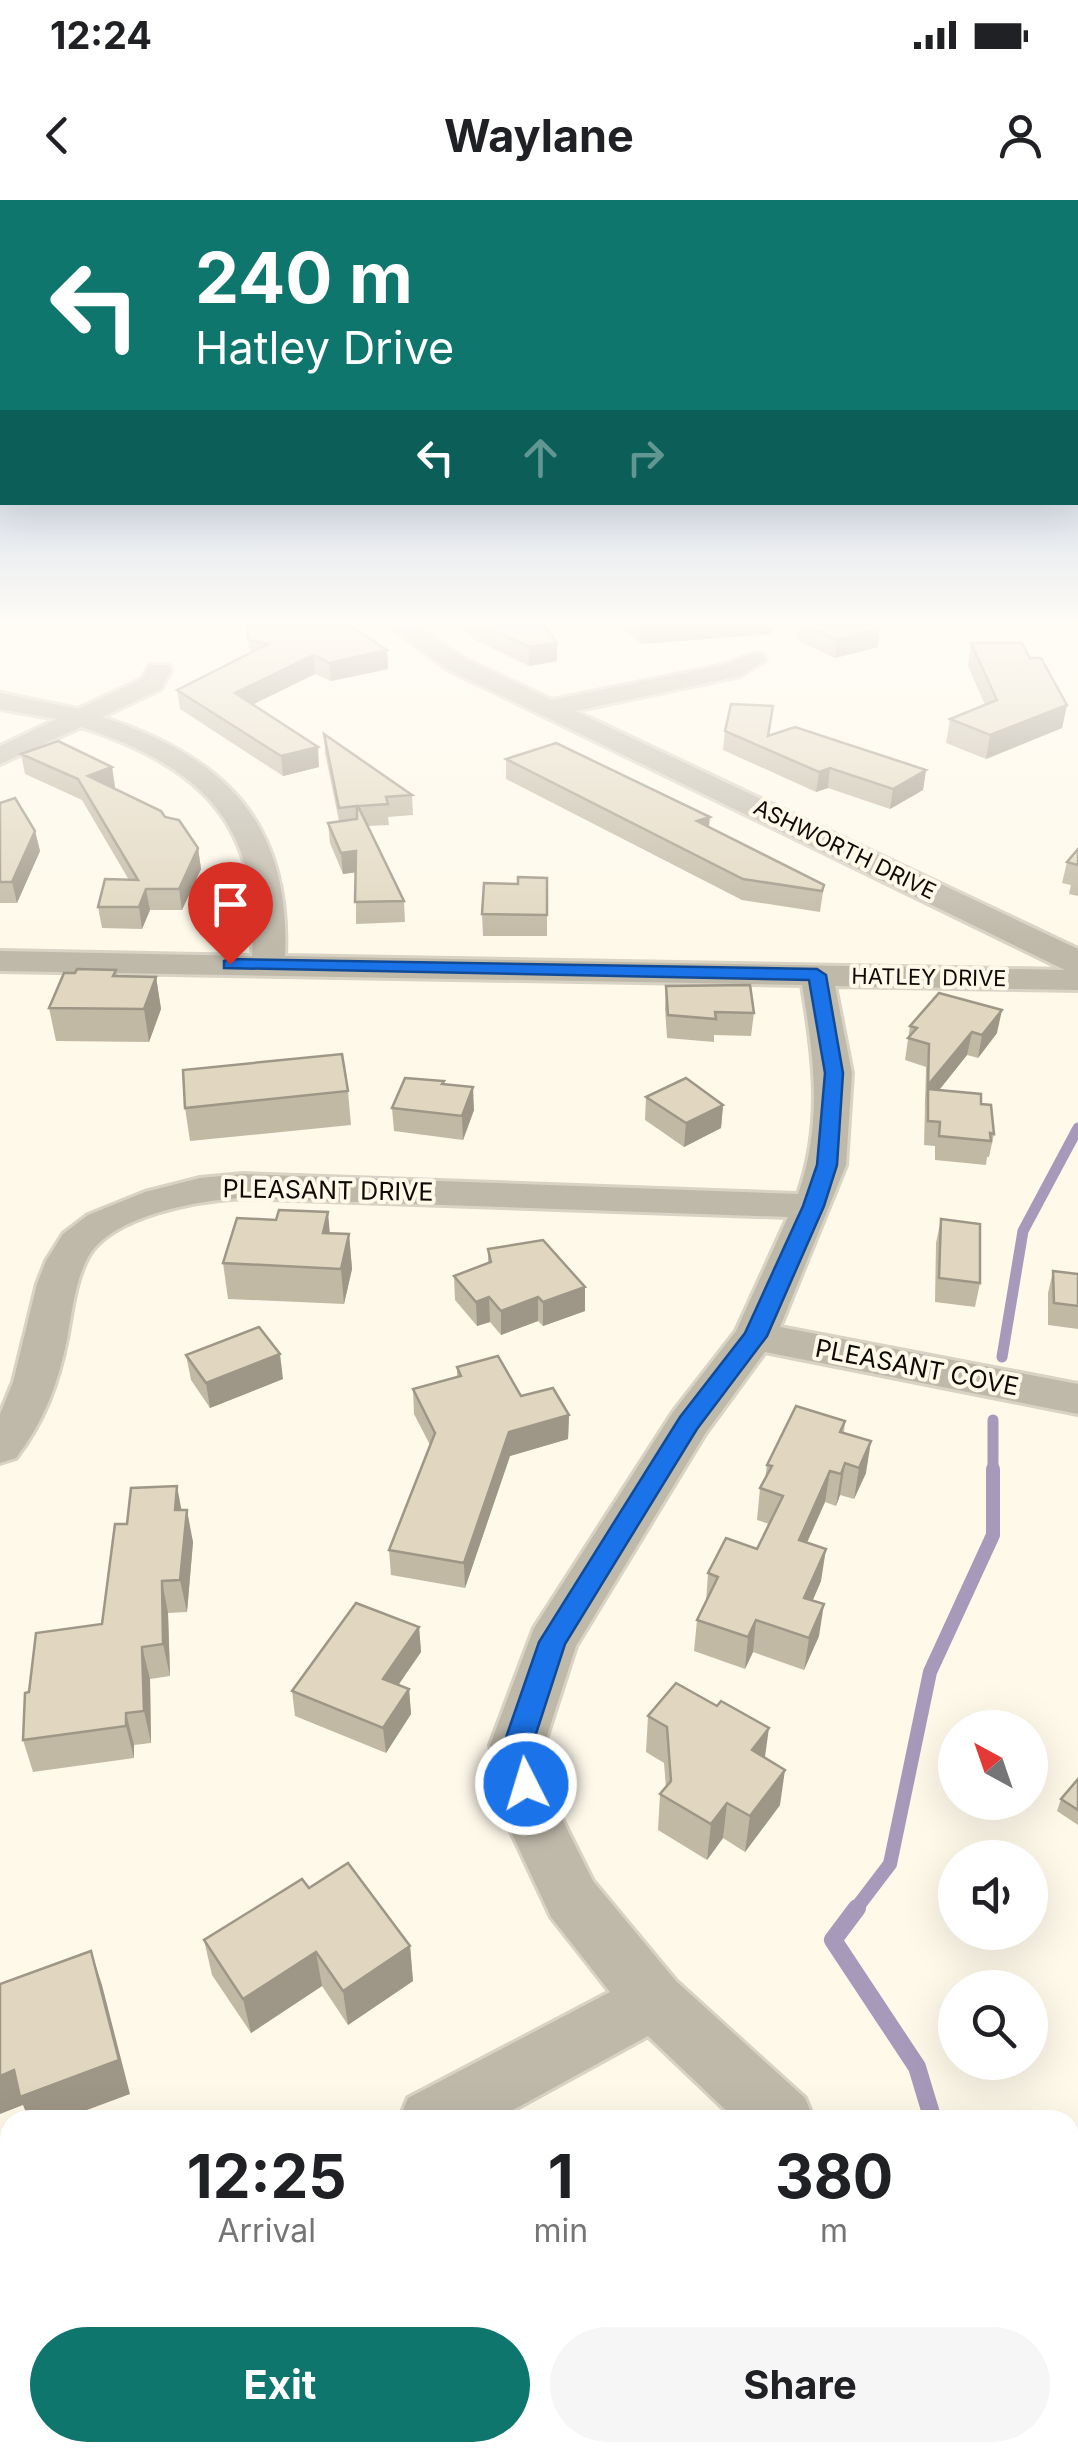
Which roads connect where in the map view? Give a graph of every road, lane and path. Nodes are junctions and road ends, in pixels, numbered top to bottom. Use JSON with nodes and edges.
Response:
{"nodes":[{"id":1,"x":52,"y":731,"type":"edge"},
{"id":2,"x":108,"y":731,"type":"edge"},
{"id":3,"x":598,"y":731,"type":"edge"},
{"id":4,"x":0,"y":756,"type":"edge"},
{"id":5,"x":0,"y":961,"type":"edge"},
{"id":6,"x":1078,"y":964,"type":"edge"},
{"id":7,"x":268,"y":965,"type":"junction"},
{"id":8,"x":817,"y":975,"type":"junction"},
{"id":9,"x":1078,"y":980,"type":"edge"},
{"id":10,"x":814,"y":1206,"type":"junction"},
{"id":11,"x":756,"y":1336,"type":"junction"},
{"id":12,"x":1078,"y":1399,"type":"edge"},
{"id":13,"x":0,"y":1447,"type":"edge"},
{"id":14,"x":654,"y":2001,"type":"junction"},
{"id":15,"x":450,"y":2110,"type":"edge"},
{"id":16,"x":771,"y":2110,"type":"edge"}],
"edges":[{"from":1,"to":4,"type":"street"},
{"from":2,"to":7,"type":"street"},
{"from":3,"to":6,"type":"street","name":"ASHWORTH DRIVE"},
{"from":5,"to":7,"type":"street","name":"HATLEY DRIVE"},
{"from":7,"to":8,"type":"street","name":"HATLEY DRIVE"},
{"from":8,"to":9,"type":"street","name":"HATLEY DRIVE"},
{"from":8,"to":10,"type":"street"},
{"from":10,"to":11,"type":"street"},
{"from":10,"to":13,"type":"street","name":"PLEASANT DRIVE"},
{"from":11,"to":12,"type":"street","name":"PLEASANT COVE"},
{"from":11,"to":14,"type":"street"},
{"from":14,"to":15,"type":"street"},
{"from":14,"to":16,"type":"street"}]}
